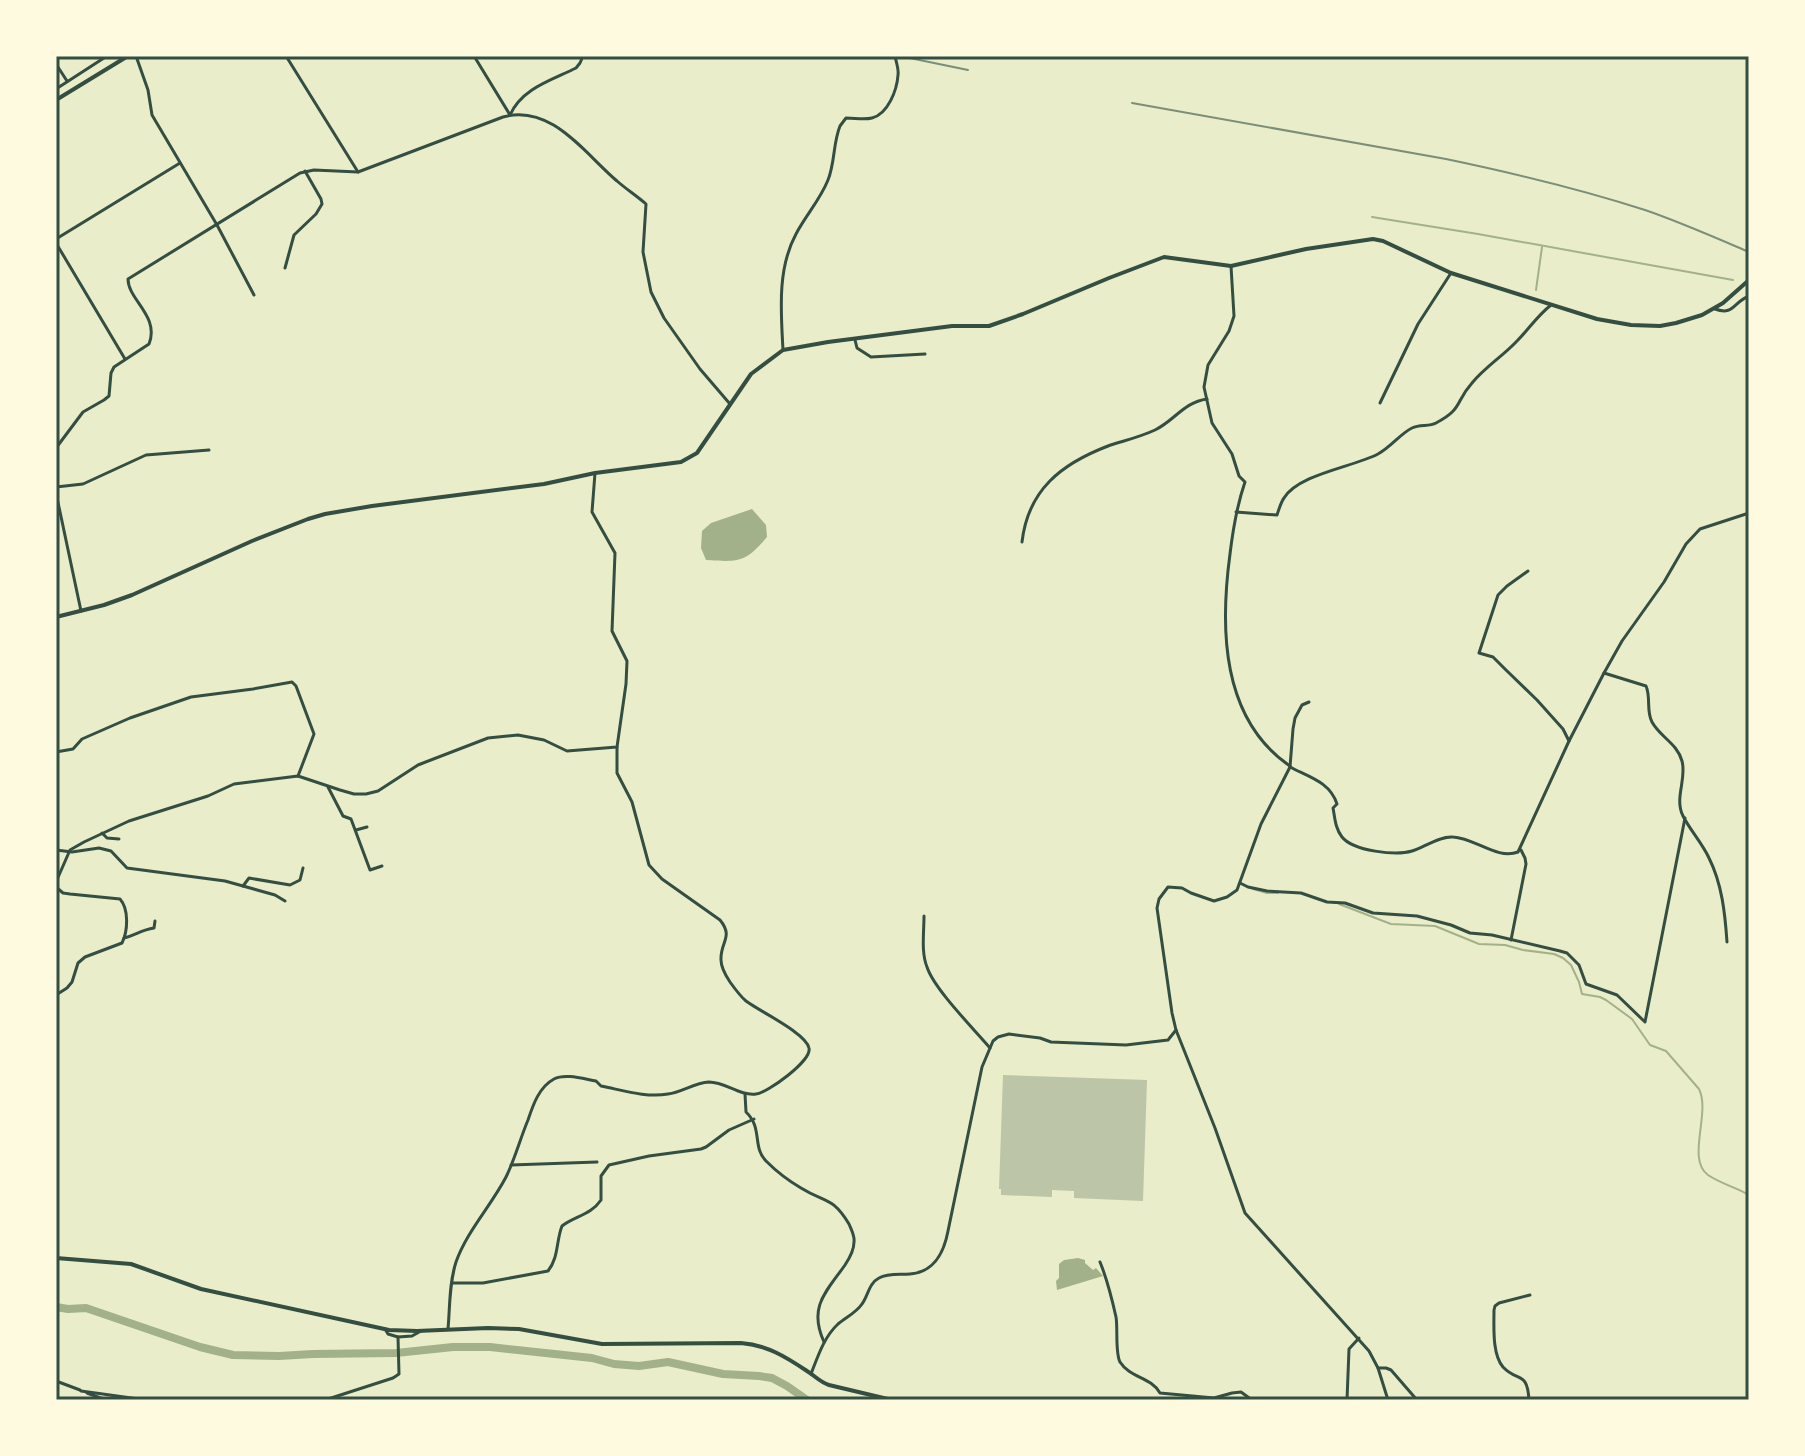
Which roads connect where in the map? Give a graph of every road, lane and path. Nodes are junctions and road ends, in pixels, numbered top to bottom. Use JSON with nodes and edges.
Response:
{"nodes":[{"id":1,"x":107,"y":56,"type":"edge"},
{"id":2,"x":128,"y":56,"type":"edge"},
{"id":3,"x":136,"y":56,"type":"edge"},
{"id":4,"x":286,"y":56,"type":"edge"},
{"id":5,"x":474,"y":56,"type":"edge"},
{"id":6,"x":583,"y":56,"type":"edge"},
{"id":7,"x":895,"y":58,"type":"edge"},
{"id":8,"x":115,"y":61,"type":"edge"},
{"id":9,"x":56,"y":64,"type":"edge"},
{"id":10,"x":67,"y":82,"type":"junction"},
{"id":11,"x":56,"y":89,"type":"edge"},
{"id":12,"x":56,"y":100,"type":"edge"},
{"id":13,"x":510,"y":115,"type":"junction"},
{"id":14,"x":180,"y":163,"type":"junction"},
{"id":15,"x":305,"y":171,"type":"junction"},
{"id":16,"x":358,"y":172,"type":"junction"},
{"id":17,"x":217,"y":225,"type":"junction"},
{"id":18,"x":56,"y":241,"type":"edge"},
{"id":19,"x":1231,"y":266,"type":"junction"},
{"id":20,"x":285,"y":268,"type":"dead end"},
{"id":21,"x":1451,"y":273,"type":"junction"},
{"id":22,"x":1749,"y":280,"type":"edge"},
{"id":23,"x":254,"y":295,"type":"dead end"},
{"id":24,"x":1749,"y":296,"type":"edge"},
{"id":25,"x":1551,"y":304,"type":"junction"},
{"id":26,"x":1714,"y":308,"type":"junction"},
{"id":27,"x":855,"y":340,"type":"junction"},
{"id":28,"x":783,"y":350,"type":"junction"},
{"id":29,"x":925,"y":354,"type":"dead end"},
{"id":30,"x":125,"y":359,"type":"junction"},
{"id":31,"x":1207,"y":399,"type":"junction"},
{"id":32,"x":1380,"y":403,"type":"dead end"},
{"id":33,"x":730,"y":404,"type":"junction"},
{"id":34,"x":56,"y":448,"type":"edge"},
{"id":35,"x":209,"y":450,"type":"dead end"},
{"id":36,"x":595,"y":473,"type":"junction"},
{"id":37,"x":56,"y":487,"type":"edge"},
{"id":38,"x":56,"y":493,"type":"edge"},
{"id":39,"x":1236,"y":512,"type":"junction"},
{"id":40,"x":1749,"y":513,"type":"edge"},
{"id":41,"x":1022,"y":542,"type":"dead end"},
{"id":42,"x":1528,"y":571,"type":"dead end"},
{"id":43,"x":81,"y":611,"type":"junction"},
{"id":44,"x":56,"y":617,"type":"edge"},
{"id":45,"x":1604,"y":673,"type":"junction"},
{"id":46,"x":1309,"y":702,"type":"dead end"},
{"id":47,"x":1569,"y":741,"type":"junction"},
{"id":48,"x":617,"y":747,"type":"junction"},
{"id":49,"x":56,"y":752,"type":"edge"},
{"id":50,"x":1290,"y":767,"type":"junction"},
{"id":51,"x":298,"y":776,"type":"junction"},
{"id":52,"x":328,"y":787,"type":"junction"},
{"id":53,"x":1685,"y":818,"type":"junction"},
{"id":54,"x":367,"y":827,"type":"dead end"},
{"id":55,"x":355,"y":830,"type":"junction"},
{"id":56,"x":102,"y":833,"type":"junction"},
{"id":57,"x":119,"y":839,"type":"dead end"},
{"id":58,"x":56,"y":850,"type":"edge"},
{"id":59,"x":70,"y":850,"type":"junction"},
{"id":60,"x":1521,"y":850,"type":"junction"},
{"id":61,"x":382,"y":866,"type":"dead end"},
{"id":62,"x":303,"y":868,"type":"dead end"},
{"id":63,"x":1240,"y":883,"type":"junction"},
{"id":64,"x":56,"y":884,"type":"edge"},
{"id":65,"x":243,"y":886,"type":"junction"},
{"id":66,"x":285,"y":901,"type":"dead end"},
{"id":67,"x":924,"y":916,"type":"dead end"},
{"id":68,"x":155,"y":921,"type":"dead end"},
{"id":69,"x":124,"y":938,"type":"junction"},
{"id":70,"x":1511,"y":940,"type":"junction"},
{"id":71,"x":1727,"y":942,"type":"dead end"},
{"id":72,"x":56,"y":995,"type":"edge"},
{"id":73,"x":1176,"y":1030,"type":"junction"},
{"id":74,"x":990,"y":1048,"type":"junction"},
{"id":75,"x":745,"y":1094,"type":"junction"},
{"id":76,"x":754,"y":1119,"type":"junction"},
{"id":77,"x":597,"y":1162,"type":"dead end"},
{"id":78,"x":511,"y":1165,"type":"junction"},
{"id":79,"x":56,"y":1258,"type":"edge"},
{"id":80,"x":1100,"y":1262,"type":"dead end"},
{"id":81,"x":452,"y":1283,"type":"junction"},
{"id":82,"x":1530,"y":1295,"type":"dead end"},
{"id":83,"x":385,"y":1329,"type":"junction"},
{"id":84,"x":448,"y":1329,"type":"junction"},
{"id":85,"x":421,"y":1331,"type":"junction"},
{"id":86,"x":398,"y":1337,"type":"junction"},
{"id":87,"x":1359,"y":1338,"type":"junction"},
{"id":88,"x":824,"y":1342,"type":"junction"},
{"id":89,"x":1378,"y":1368,"type":"junction"},
{"id":90,"x":811,"y":1374,"type":"junction"},
{"id":91,"x":56,"y":1381,"type":"edge"},
{"id":92,"x":81,"y":1391,"type":"junction"},
{"id":93,"x":106,"y":1400,"type":"edge"},
{"id":94,"x":146,"y":1400,"type":"edge"},
{"id":95,"x":325,"y":1400,"type":"edge"},
{"id":96,"x":892,"y":1400,"type":"edge"},
{"id":97,"x":1252,"y":1400,"type":"edge"},
{"id":98,"x":1347,"y":1400,"type":"edge"},
{"id":99,"x":1388,"y":1400,"type":"edge"},
{"id":100,"x":1417,"y":1400,"type":"edge"},
{"id":101,"x":1529,"y":1400,"type":"edge"}],
"edges":[{"from":1,"to":10,"type":"street"},
{"from":2,"to":8,"type":"main road"},
{"from":3,"to":14,"type":"street"},
{"from":4,"to":16,"type":"street"},
{"from":5,"to":13,"type":"street"},
{"from":6,"to":13,"type":"street"},
{"from":7,"to":28,"type":"street"},
{"from":8,"to":12,"type":"main road"},
{"from":9,"to":10,"type":"street"},
{"from":10,"to":11,"type":"street"},
{"from":13,"to":16,"type":"street"},
{"from":13,"to":33,"type":"street"},
{"from":14,"to":17,"type":"street"},
{"from":14,"to":18,"type":"street"},
{"from":15,"to":16,"type":"street"},
{"from":15,"to":17,"type":"street"},
{"from":15,"to":20,"type":"street"},
{"from":17,"to":23,"type":"street"},
{"from":17,"to":30,"type":"street"},
{"from":18,"to":30,"type":"street"},
{"from":19,"to":21,"type":"main road"},
{"from":19,"to":27,"type":"main road"},
{"from":19,"to":31,"type":"street"},
{"from":21,"to":25,"type":"main road"},
{"from":21,"to":32,"type":"street"},
{"from":22,"to":26,"type":"main road"},
{"from":24,"to":26,"type":"street"},
{"from":25,"to":26,"type":"main road"},
{"from":25,"to":39,"type":"street"},
{"from":27,"to":28,"type":"main road"},
{"from":27,"to":29,"type":"street"},
{"from":28,"to":33,"type":"main road"},
{"from":30,"to":34,"type":"street"},
{"from":31,"to":39,"type":"street"},
{"from":31,"to":41,"type":"street"},
{"from":33,"to":36,"type":"main road"},
{"from":35,"to":37,"type":"street"},
{"from":36,"to":43,"type":"main road"},
{"from":36,"to":48,"type":"street"},
{"from":38,"to":43,"type":"street"},
{"from":39,"to":50,"type":"street"},
{"from":40,"to":45,"type":"street"},
{"from":42,"to":47,"type":"street"},
{"from":43,"to":44,"type":"main road"},
{"from":45,"to":47,"type":"street"},
{"from":45,"to":53,"type":"street"},
{"from":46,"to":50,"type":"street"},
{"from":47,"to":60,"type":"street"},
{"from":48,"to":52,"type":"street"},
{"from":48,"to":75,"type":"street"},
{"from":49,"to":51,"type":"street"},
{"from":50,"to":60,"type":"street"},
{"from":50,"to":63,"type":"street"},
{"from":51,"to":52,"type":"street"},
{"from":51,"to":56,"type":"street"},
{"from":52,"to":55,"type":"street"},
{"from":53,"to":70,"type":"street"},
{"from":53,"to":71,"type":"street"},
{"from":54,"to":55,"type":"street"},
{"from":55,"to":61,"type":"street"},
{"from":56,"to":57,"type":"street"},
{"from":56,"to":59,"type":"street"},
{"from":58,"to":59,"type":"street"},
{"from":59,"to":64,"type":"street"},
{"from":59,"to":65,"type":"street"},
{"from":60,"to":70,"type":"street"},
{"from":62,"to":65,"type":"street"},
{"from":63,"to":70,"type":"street"},
{"from":63,"to":73,"type":"street"},
{"from":64,"to":69,"type":"street"},
{"from":65,"to":66,"type":"street"},
{"from":67,"to":74,"type":"street"},
{"from":68,"to":69,"type":"street"},
{"from":69,"to":72,"type":"street"},
{"from":73,"to":74,"type":"street"},
{"from":73,"to":87,"type":"street"},
{"from":74,"to":88,"type":"street"},
{"from":75,"to":76,"type":"street"},
{"from":75,"to":78,"type":"street"},
{"from":76,"to":81,"type":"street"},
{"from":76,"to":88,"type":"street"},
{"from":77,"to":78,"type":"street"},
{"from":78,"to":81,"type":"street"},
{"from":79,"to":83,"type":"main road"},
{"from":80,"to":97,"type":"street"},
{"from":81,"to":84,"type":"street"},
{"from":82,"to":101,"type":"street"},
{"from":83,"to":85,"type":"main road"},
{"from":83,"to":86,"type":"street"},
{"from":84,"to":85,"type":"main road"},
{"from":84,"to":90,"type":"main road"},
{"from":85,"to":86,"type":"street"},
{"from":86,"to":95,"type":"street"},
{"from":87,"to":89,"type":"street"},
{"from":87,"to":98,"type":"street"},
{"from":88,"to":90,"type":"street"},
{"from":89,"to":99,"type":"street"},
{"from":89,"to":100,"type":"street"},
{"from":90,"to":96,"type":"main road"},
{"from":91,"to":92,"type":"street"},
{"from":92,"to":93,"type":"street"},
{"from":92,"to":94,"type":"street"}]}
